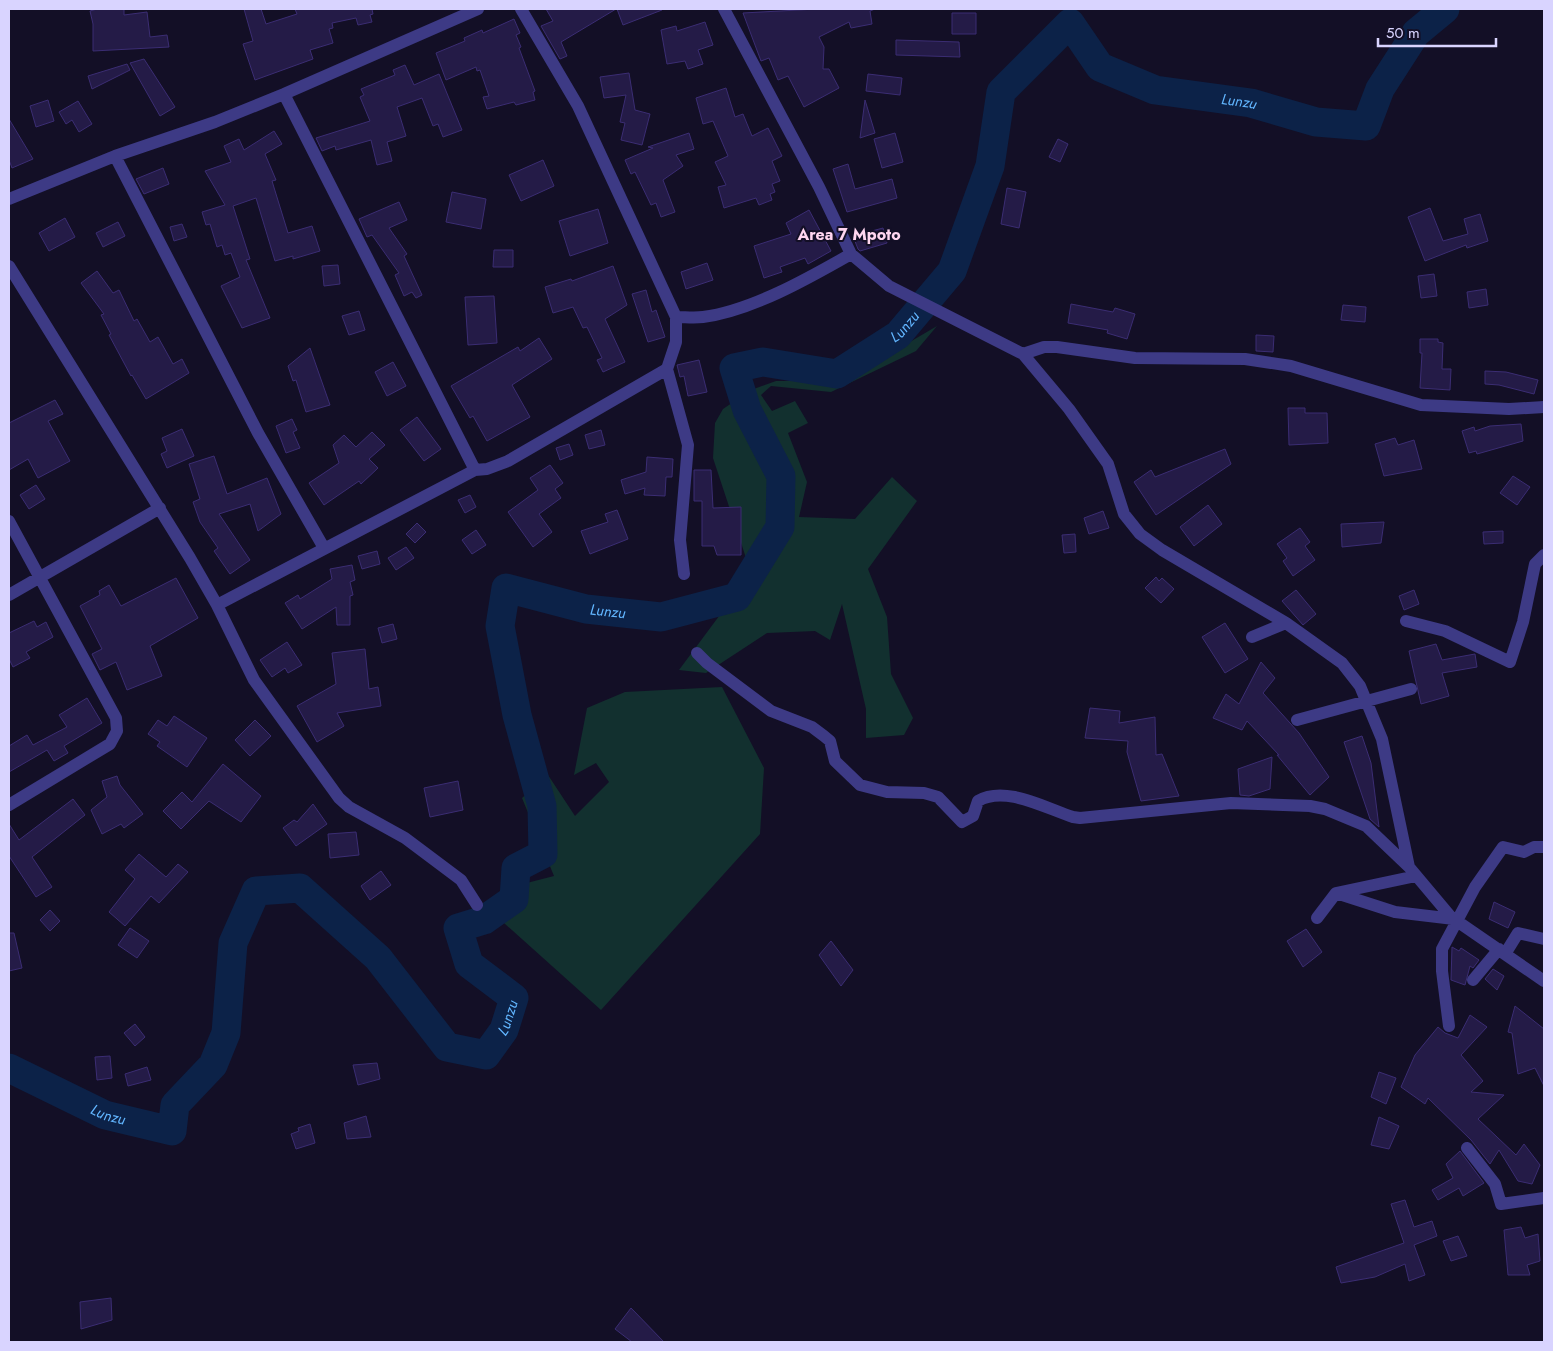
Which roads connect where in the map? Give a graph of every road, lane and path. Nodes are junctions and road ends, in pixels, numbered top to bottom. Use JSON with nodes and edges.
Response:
{"nodes":[{"id":1,"x":478,"y":9,"type":"edge"},
{"id":2,"x":521,"y":9,"type":"edge"},
{"id":3,"x":724,"y":9,"type":"edge"},
{"id":4,"x":284,"y":94,"type":"junction"},
{"id":5,"x":115,"y":156,"type":"junction"},
{"id":6,"x":9,"y":200,"type":"edge"},
{"id":7,"x":851,"y":254,"type":"junction"},
{"id":8,"x":9,"y":266,"type":"edge"},
{"id":9,"x":676,"y":317,"type":"junction"},
{"id":10,"x":1023,"y":354,"type":"junction"},
{"id":11,"x":667,"y":369,"type":"junction"},
{"id":12,"x":1544,"y":407,"type":"edge"},
{"id":13,"x":475,"y":470,"type":"junction"},
{"id":14,"x":160,"y":508,"type":"junction"},
{"id":15,"x":9,"y":520,"type":"edge"},
{"id":16,"x":324,"y":548,"type":"junction"},
{"id":17,"x":1544,"y":555,"type":"edge"},
{"id":18,"x":684,"y":574,"type":"dead end"},
{"id":19,"x":41,"y":577,"type":"junction"},
{"id":20,"x":9,"y":595,"type":"edge"},
{"id":21,"x":217,"y":605,"type":"junction"},
{"id":22,"x":1406,"y":621,"type":"dead end"},
{"id":23,"x":1286,"y":623,"type":"junction"},
{"id":24,"x":1252,"y":637,"type":"dead end"},
{"id":25,"x":697,"y":653,"type":"dead end"},
{"id":26,"x":1411,"y":689,"type":"dead end"},
{"id":27,"x":1367,"y":701,"type":"junction"},
{"id":28,"x":1297,"y":720,"type":"dead end"},
{"id":29,"x":9,"y":805,"type":"edge"},
{"id":30,"x":1544,"y":847,"type":"edge"},
{"id":31,"x":1412,"y":872,"type":"junction"},
{"id":32,"x":1336,"y":893,"type":"junction"},
{"id":33,"x":477,"y":905,"type":"dead end"},
{"id":34,"x":1317,"y":918,"type":"dead end"},
{"id":35,"x":1456,"y":920,"type":"junction"},
{"id":36,"x":1544,"y":939,"type":"edge"},
{"id":37,"x":1502,"y":952,"type":"junction"},
{"id":38,"x":1473,"y":980,"type":"dead end"},
{"id":39,"x":1544,"y":980,"type":"edge"},
{"id":40,"x":1449,"y":1026,"type":"dead end"},
{"id":41,"x":1468,"y":1148,"type":"dead end"},
{"id":42,"x":1544,"y":1198,"type":"edge"}],
"edges":[{"from":1,"to":4,"type":"street"},
{"from":2,"to":9,"type":"street"},
{"from":3,"to":7,"type":"street"},
{"from":4,"to":5,"type":"street"},
{"from":4,"to":13,"type":"street"},
{"from":5,"to":6,"type":"street"},
{"from":5,"to":16,"type":"street"},
{"from":7,"to":9,"type":"street"},
{"from":7,"to":10,"type":"street"},
{"from":8,"to":14,"type":"street"},
{"from":9,"to":11,"type":"street"},
{"from":10,"to":12,"type":"street"},
{"from":10,"to":23,"type":"street"},
{"from":11,"to":13,"type":"street"},
{"from":11,"to":18,"type":"street"},
{"from":13,"to":16,"type":"street"},
{"from":14,"to":19,"type":"street"},
{"from":14,"to":21,"type":"street"},
{"from":15,"to":19,"type":"street"},
{"from":16,"to":21,"type":"street"},
{"from":17,"to":22,"type":"street"},
{"from":19,"to":20,"type":"street"},
{"from":19,"to":29,"type":"street"},
{"from":21,"to":33,"type":"street"},
{"from":23,"to":24,"type":"street"},
{"from":23,"to":27,"type":"street"},
{"from":25,"to":31,"type":"street"},
{"from":26,"to":27,"type":"street"},
{"from":27,"to":28,"type":"street"},
{"from":27,"to":31,"type":"street"},
{"from":30,"to":35,"type":"street"},
{"from":31,"to":32,"type":"street"},
{"from":31,"to":35,"type":"street"},
{"from":32,"to":34,"type":"street"},
{"from":32,"to":35,"type":"street"},
{"from":35,"to":37,"type":"street"},
{"from":35,"to":40,"type":"street"},
{"from":36,"to":37,"type":"street"},
{"from":37,"to":38,"type":"street"},
{"from":37,"to":39,"type":"street"},
{"from":41,"to":42,"type":"street"}]}
